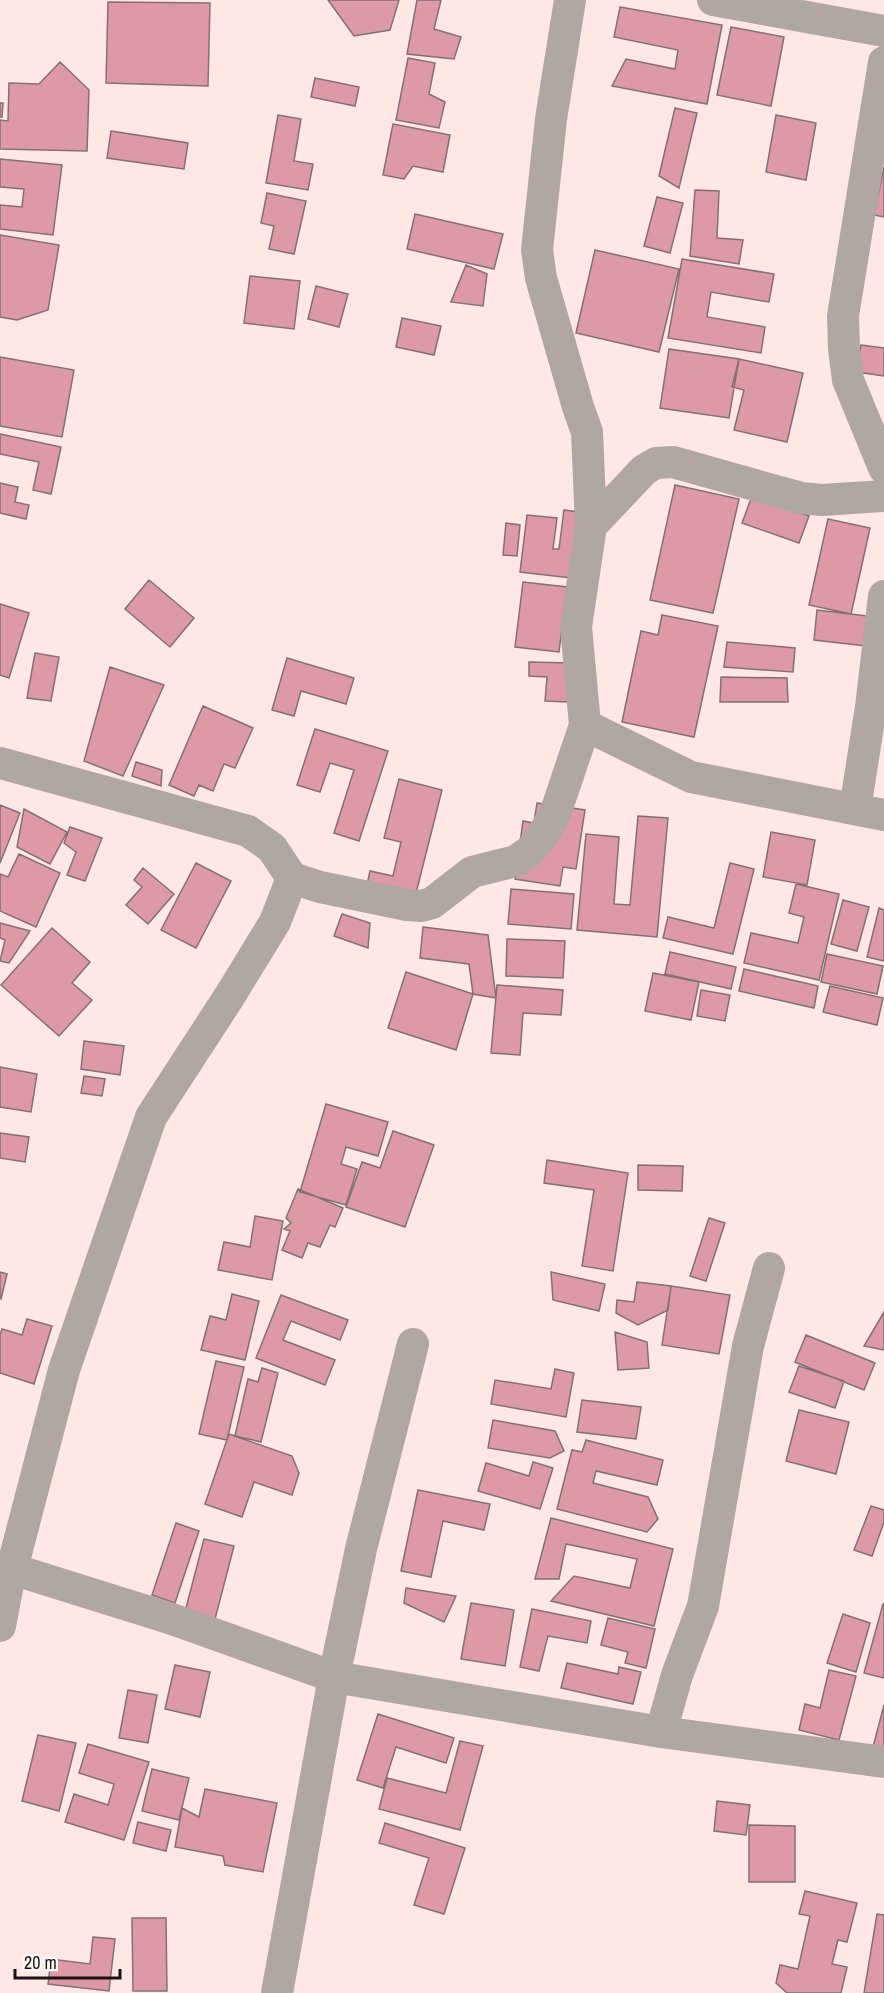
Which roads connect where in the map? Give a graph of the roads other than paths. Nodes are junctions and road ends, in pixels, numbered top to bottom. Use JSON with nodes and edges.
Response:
{"nodes":[{"id":1,"x":570,"y":0,"type":"edge"},
{"id":2,"x":713,"y":0,"type":"edge"},
{"id":3,"x":884,"y":31,"type":"edge"},
{"id":4,"x":884,"y":62,"type":"edge"},
{"id":5,"x":884,"y":468,"type":"edge"},
{"id":6,"x":884,"y":496,"type":"edge"},
{"id":7,"x":591,"y":526,"type":"junction"},
{"id":8,"x":884,"y":596,"type":"edge"},
{"id":9,"x":585,"y":725,"type":"junction"},
{"id":10,"x":0,"y":763,"type":"edge"},
{"id":11,"x":869,"y":812,"type":"edge"},
{"id":12,"x":292,"y":878,"type":"junction"},
{"id":13,"x":769,"y":1268,"type":"dead end"},
{"id":14,"x":413,"y":1344,"type":"dead end"},
{"id":15,"x":7,"y":1578,"type":"edge"},
{"id":16,"x":0,"y":1626,"type":"edge"},
{"id":17,"x":334,"y":1677,"type":"junction"},
{"id":18,"x":661,"y":1732,"type":"junction"},
{"id":19,"x":884,"y":1762,"type":"edge"},
{"id":20,"x":277,"y":1993,"type":"edge"}],
"edges":[{"from":1,"to":7,"type":"street"},
{"from":2,"to":3,"type":"street"},
{"from":4,"to":5,"type":"street"},
{"from":6,"to":7,"type":"street"},
{"from":7,"to":9,"type":"street"},
{"from":8,"to":11,"type":"street"},
{"from":9,"to":11,"type":"street"},
{"from":9,"to":12,"type":"street"},
{"from":10,"to":12,"type":"street"},
{"from":12,"to":15,"type":"street"},
{"from":13,"to":18,"type":"street"},
{"from":14,"to":17,"type":"street"},
{"from":15,"to":16,"type":"street"},
{"from":15,"to":17,"type":"street"},
{"from":17,"to":18,"type":"street"},
{"from":17,"to":20,"type":"street"},
{"from":18,"to":19,"type":"street"}]}
